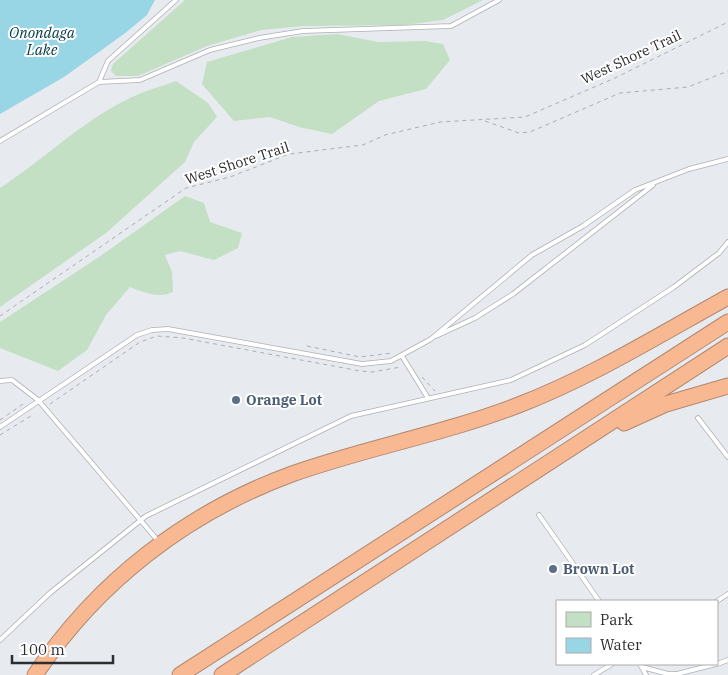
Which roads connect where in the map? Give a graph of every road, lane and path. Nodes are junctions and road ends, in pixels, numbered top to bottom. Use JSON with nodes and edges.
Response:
{"nodes":[{"id":1,"x":176,"y":0,"type":"edge"},
{"id":2,"x":500,"y":0,"type":"edge"},
{"id":3,"x":728,"y":22,"type":"edge"},
{"id":4,"x":728,"y":71,"type":"edge"},
{"id":5,"x":99,"y":82,"type":"junction"},
{"id":6,"x":484,"y":121,"type":"junction"},
{"id":7,"x":0,"y":141,"type":"edge"},
{"id":8,"x":728,"y":159,"type":"edge"},
{"id":9,"x":657,"y":182,"type":"junction"},
{"id":10,"x":728,"y":242,"type":"edge"},
{"id":11,"x":728,"y":297,"type":"edge"},
{"id":12,"x":0,"y":316,"type":"edge"},
{"id":13,"x":728,"y":322,"type":"edge"},
{"id":14,"x":431,"y":338,"type":"junction"},
{"id":15,"x":307,"y":346,"type":"dead end"},
{"id":16,"x":728,"y":346,"type":"edge"},
{"id":17,"x":402,"y":356,"type":"junction"},
{"id":18,"x":395,"y":359,"type":"junction"},
{"id":19,"x":396,"y":366,"type":"dead end"},
{"id":20,"x":0,"y":381,"type":"edge"},
{"id":21,"x":728,"y":386,"type":"edge"},
{"id":22,"x":428,"y":398,"type":"junction"},
{"id":23,"x":38,"y":400,"type":"junction"},
{"id":24,"x":23,"y":404,"type":"dead end"},
{"id":25,"x":49,"y":405,"type":"dead end"},
{"id":26,"x":34,"y":414,"type":"dead end"},
{"id":27,"x":698,"y":418,"type":"dead end"},
{"id":28,"x":0,"y":420,"type":"edge"},
{"id":29,"x":0,"y":427,"type":"edge"},
{"id":30,"x":0,"y":435,"type":"edge"},
{"id":31,"x":578,"y":445,"type":"junction"},
{"id":32,"x":728,"y":457,"type":"edge"},
{"id":33,"x":539,"y":515,"type":"dead end"},
{"id":34,"x":139,"y":520,"type":"junction"},
{"id":35,"x":161,"y":543,"type":"junction"},
{"id":36,"x":598,"y":600,"type":"edge"},
{"id":37,"x":0,"y":640,"type":"edge"},
{"id":38,"x":610,"y":665,"type":"edge"},
{"id":39,"x":641,"y":665,"type":"edge"},
{"id":40,"x":712,"y":665,"type":"edge"},
{"id":41,"x":34,"y":675,"type":"edge"},
{"id":42,"x":180,"y":675,"type":"edge"},
{"id":43,"x":222,"y":675,"type":"edge"},
{"id":44,"x":594,"y":675,"type":"edge"},
{"id":45,"x":646,"y":675,"type":"edge"}],
"edges":[{"from":1,"to":5,"type":"lane"},
{"from":2,"to":5,"type":"lane"},
{"from":3,"to":6,"type":"path","name":"West Shore Trail"},
{"from":4,"to":6,"type":"path","name":"West Shore Trail"},
{"from":5,"to":7,"type":"lane"},
{"from":6,"to":12,"type":"path","name":"West Shore Trail"},
{"from":8,"to":9,"type":"lane"},
{"from":9,"to":14,"type":"lane"},
{"from":9,"to":14,"type":"lane"},
{"from":10,"to":22,"type":"lane"},
{"from":11,"to":35,"type":"highway"},
{"from":13,"to":42,"type":"highway"},
{"from":14,"to":17,"type":"lane"},
{"from":15,"to":18,"type":"path"},
{"from":16,"to":31,"type":"highway"},
{"from":17,"to":18,"type":"lane"},
{"from":17,"to":22,"type":"lane"},
{"from":18,"to":23,"type":"lane"},
{"from":19,"to":25,"type":"path"},
{"from":20,"to":23,"type":"lane"},
{"from":21,"to":31,"type":"highway"},
{"from":22,"to":34,"type":"lane"},
{"from":23,"to":29,"type":"lane"},
{"from":23,"to":34,"type":"lane"},
{"from":24,"to":28,"type":"path"},
{"from":26,"to":30,"type":"path"},
{"from":27,"to":32,"type":"lane"},
{"from":31,"to":43,"type":"highway"},
{"from":33,"to":36,"type":"lane"},
{"from":34,"to":35,"type":"lane"},
{"from":34,"to":37,"type":"lane"},
{"from":35,"to":41,"type":"highway"},
{"from":38,"to":44,"type":"lane"},
{"from":39,"to":40,"type":"lane"},
{"from":39,"to":45,"type":"lane"}]}
